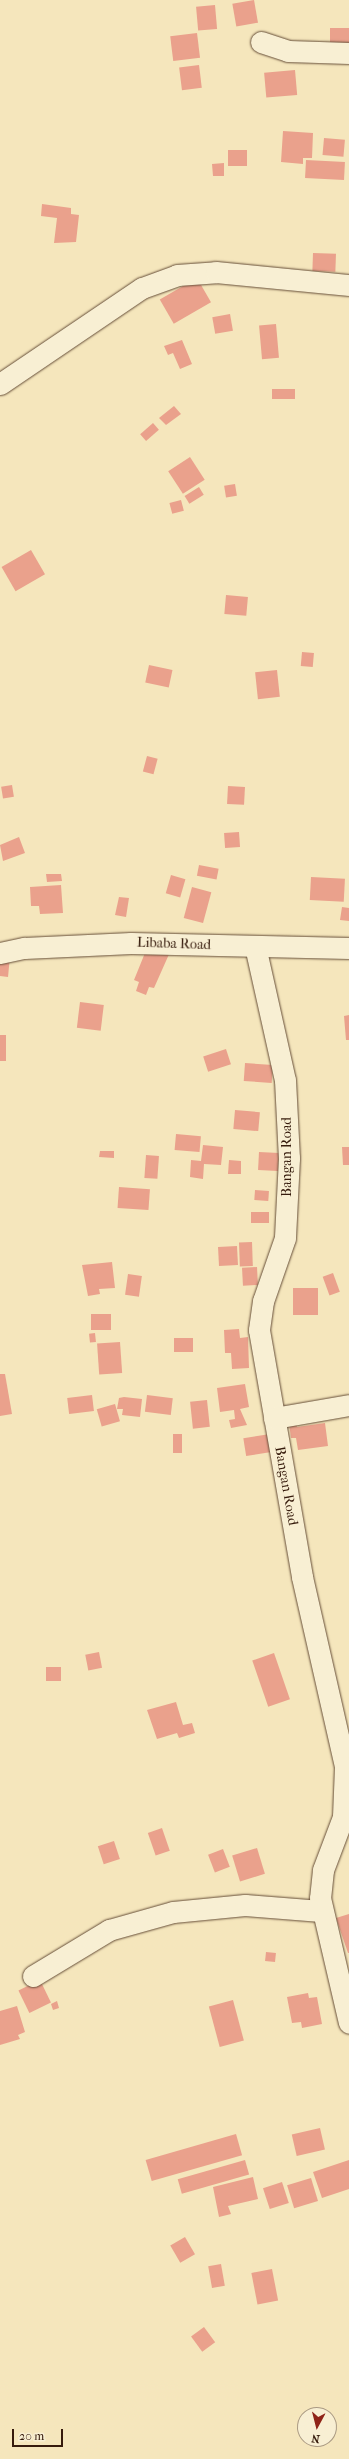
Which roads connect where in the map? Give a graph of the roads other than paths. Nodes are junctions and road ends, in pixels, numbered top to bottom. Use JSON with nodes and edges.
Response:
{"nodes":[{"id":1,"x":262,"y":42,"type":"dead end"},
{"id":2,"x":349,"y":53,"type":"edge"},
{"id":3,"x":349,"y":285,"type":"edge"},
{"id":4,"x":0,"y":384,"type":"edge"},
{"id":5,"x":254,"y":946,"type":"junction"},
{"id":6,"x":349,"y":948,"type":"edge"},
{"id":7,"x":0,"y":953,"type":"edge"},
{"id":8,"x":349,"y":1405,"type":"edge"},
{"id":9,"x":274,"y":1418,"type":"junction"},
{"id":10,"x":346,"y":1817,"type":"edge"},
{"id":11,"x":321,"y":1911,"type":"junction"},
{"id":12,"x":33,"y":1976,"type":"dead end"},
{"id":13,"x":349,"y":2023,"type":"edge"}],
"edges":[{"from":1,"to":2,"type":"street"},
{"from":3,"to":4,"type":"street"},
{"from":5,"to":6,"type":"street","name":"Libaba Road"},
{"from":5,"to":7,"type":"street","name":"Libaba Road"},
{"from":5,"to":9,"type":"street","name":"Bangan Road"},
{"from":8,"to":9,"type":"street"},
{"from":9,"to":10,"type":"street","name":"Bangan Road"},
{"from":10,"to":11,"type":"street","name":"Bangan Road"},
{"from":11,"to":12,"type":"street"},
{"from":11,"to":13,"type":"street","name":"Bangan Road"}]}
